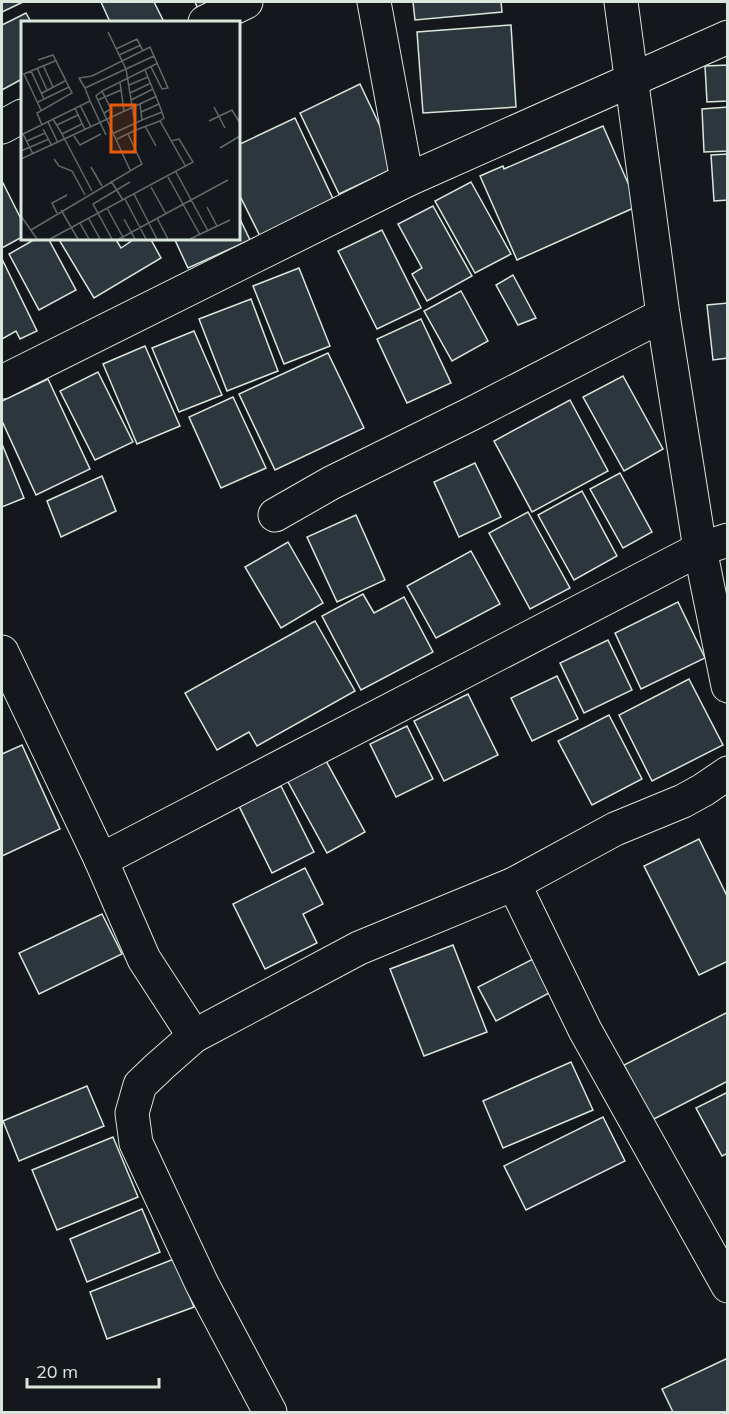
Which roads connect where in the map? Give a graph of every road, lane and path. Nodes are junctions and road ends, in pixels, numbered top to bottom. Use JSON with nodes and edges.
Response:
{"nodes":[{"id":1,"x":246,"y":2,"type":"edge"},
{"id":2,"x":374,"y":2,"type":"edge"},
{"id":3,"x":621,"y":2,"type":"edge"},
{"id":4,"x":207,"y":21,"type":"edge"},
{"id":5,"x":728,"y":37,"type":"edge"},
{"id":6,"x":631,"y":80,"type":"junction"},
{"id":7,"x":21,"y":117,"type":"edge"},
{"id":8,"x":2,"y":127,"type":"edge"},
{"id":9,"x":407,"y":180,"type":"junction"},
{"id":10,"x":663,"y":315,"type":"junction"},
{"id":11,"x":2,"y":382,"type":"edge"},
{"id":12,"x":275,"y":514,"type":"dead end"},
{"id":13,"x":713,"y":544,"type":"edge"},
{"id":14,"x":2,"y":652,"type":"edge"},
{"id":15,"x":728,"y":686,"type":"edge"},
{"id":16,"x":728,"y":772,"type":"edge"},
{"id":17,"x":101,"y":860,"type":"junction"},
{"id":18,"x":514,"y":884,"type":"junction"},
{"id":19,"x":194,"y":1036,"type":"junction"},
{"id":20,"x":728,"y":1286,"type":"edge"},
{"id":21,"x":270,"y":1413,"type":"edge"}],
"edges":[{"from":1,"to":4,"type":"street"},
{"from":2,"to":9,"type":"street"},
{"from":3,"to":6,"type":"street"},
{"from":5,"to":6,"type":"street"},
{"from":6,"to":9,"type":"street"},
{"from":6,"to":10,"type":"street"},
{"from":7,"to":8,"type":"street"},
{"from":9,"to":11,"type":"street"},
{"from":10,"to":12,"type":"street"},
{"from":10,"to":13,"type":"street"},
{"from":13,"to":15,"type":"street"},
{"from":13,"to":17,"type":"street"},
{"from":14,"to":17,"type":"street"},
{"from":16,"to":18,"type":"street"},
{"from":17,"to":19,"type":"street"},
{"from":18,"to":19,"type":"street"},
{"from":18,"to":20,"type":"street"},
{"from":19,"to":21,"type":"street"}]}
